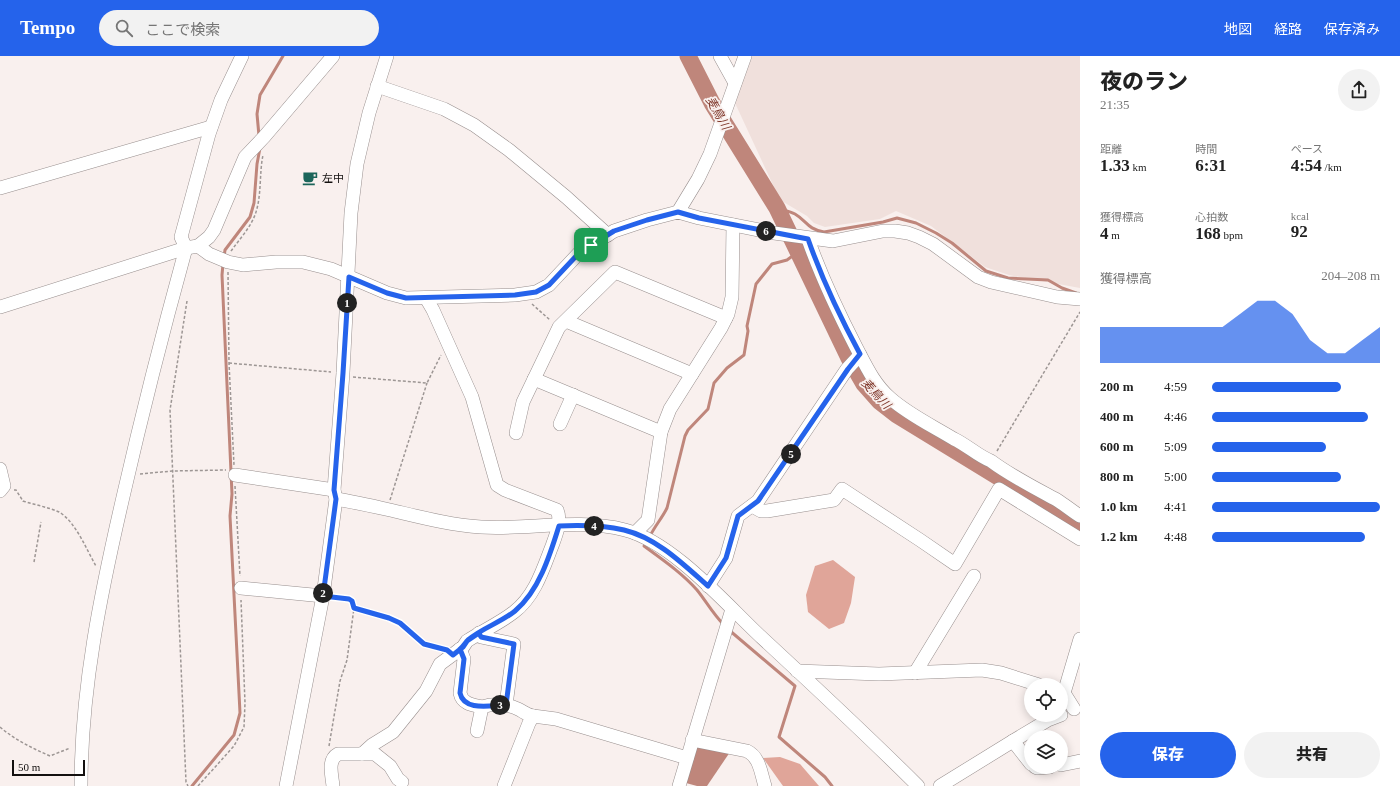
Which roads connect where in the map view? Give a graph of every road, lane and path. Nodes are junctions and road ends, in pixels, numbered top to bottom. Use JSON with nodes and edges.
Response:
{"nodes":[{"id":1,"x":242,"y":56,"type":"edge"},
{"id":2,"x":333,"y":56,"type":"edge"},
{"id":3,"x":387,"y":56,"type":"edge"},
{"id":4,"x":720,"y":56,"type":"edge"},
{"id":5,"x":745,"y":56,"type":"edge"},
{"id":6,"x":735,"y":83,"type":"junction"},
{"id":7,"x":377,"y":86,"type":"junction"},
{"id":8,"x":211,"y":127,"type":"junction"},
{"id":9,"x":0,"y":188,"type":"edge"},
{"id":10,"x":678,"y":212,"type":"junction"},
{"id":11,"x":733,"y":225,"type":"junction"},
{"id":12,"x":608,"y":235,"type":"junction"},
{"id":13,"x":808,"y":239,"type":"junction"},
{"id":14,"x":192,"y":247,"type":"junction"},
{"id":15,"x":349,"y":277,"type":"junction"},
{"id":16,"x":526,"y":294,"type":"junction"},
{"id":17,"x":426,"y":298,"type":"junction"},
{"id":18,"x":1080,"y":298,"type":"edge"},
{"id":19,"x":186,"y":301,"type":"dead end"},
{"id":20,"x":0,"y":307,"type":"edge"},
{"id":21,"x":1080,"y":312,"type":"edge"},
{"id":22,"x":726,"y":318,"type":"junction"},
{"id":23,"x":562,"y":324,"type":"junction"},
{"id":24,"x":450,"y":347,"type":"junction"},
{"id":25,"x":860,"y":354,"type":"junction"},
{"id":26,"x":229,"y":363,"type":"dead end"},
{"id":27,"x":692,"y":374,"type":"junction"},
{"id":28,"x":343,"y":375,"type":"junction"},
{"id":29,"x":534,"y":379,"type":"junction"},
{"id":30,"x":427,"y":383,"type":"junction"},
{"id":31,"x":573,"y":395,"type":"junction"},
{"id":32,"x":560,"y":424,"type":"dead end"},
{"id":33,"x":661,"y":432,"type":"junction"},
{"id":34,"x":516,"y":433,"type":"dead end"},
{"id":35,"x":991,"y":461,"type":"junction"},
{"id":36,"x":0,"y":469,"type":"edge"},
{"id":37,"x":172,"y":472,"type":"junction"},
{"id":38,"x":231,"y":473,"type":"joint"},
{"id":39,"x":128,"y":475,"type":"junction"},
{"id":40,"x":2,"y":488,"type":"edge"},
{"id":41,"x":335,"y":494,"type":"junction"},
{"id":42,"x":752,"y":506,"type":"junction"},
{"id":43,"x":387,"y":509,"type":"junction"},
{"id":44,"x":1080,"y":516,"type":"edge"},
{"id":45,"x":41,"y":522,"type":"dead end"},
{"id":46,"x":559,"y":526,"type":"junction"},
{"id":47,"x":635,"y":534,"type":"junction"},
{"id":48,"x":1080,"y":539,"type":"edge"},
{"id":49,"x":34,"y":562,"type":"dead end"},
{"id":50,"x":974,"y":576,"type":"dead end"},
{"id":51,"x":105,"y":578,"type":"junction"},
{"id":52,"x":708,"y":586,"type":"junction"},
{"id":53,"x":241,"y":588,"type":"dead end"},
{"id":54,"x":323,"y":596,"type":"junction"},
{"id":55,"x":354,"y":608,"type":"junction"},
{"id":56,"x":732,"y":609,"type":"junction"},
{"id":57,"x":479,"y":633,"type":"junction"},
{"id":58,"x":1080,"y":639,"type":"edge"},
{"id":59,"x":457,"y":652,"type":"junction"},
{"id":60,"x":798,"y":671,"type":"junction"},
{"id":61,"x":914,"y":673,"type":"junction"},
{"id":62,"x":1067,"y":678,"type":"edge"},
{"id":63,"x":1024,"y":680,"type":"edge"},
{"id":64,"x":1068,"y":699,"type":"edge"},
{"id":65,"x":506,"y":705,"type":"junction"},
{"id":66,"x":482,"y":707,"type":"junction"},
{"id":67,"x":1077,"y":709,"type":"edge"},
{"id":68,"x":533,"y":716,"type":"junction"},
{"id":69,"x":1045,"y":722,"type":"edge"},
{"id":70,"x":0,"y":727,"type":"edge"},
{"id":71,"x":477,"y":731,"type":"dead end"},
{"id":72,"x":692,"y":740,"type":"junction"},
{"id":73,"x":1013,"y":741,"type":"junction"},
{"id":74,"x":82,"y":744,"type":"junction"},
{"id":75,"x":362,"y":754,"type":"junction"},
{"id":76,"x":1024,"y":755,"type":"edge"},
{"id":77,"x":687,"y":758,"type":"junction"},
{"id":78,"x":332,"y":760,"type":"junction"},
{"id":79,"x":1080,"y":761,"type":"edge"},
{"id":80,"x":1068,"y":764,"type":"edge"},
{"id":81,"x":402,"y":782,"type":"dead end"},
{"id":82,"x":81,"y":786,"type":"edge"},
{"id":83,"x":188,"y":786,"type":"edge"},
{"id":84,"x":286,"y":786,"type":"edge"},
{"id":85,"x":333,"y":786,"type":"edge"},
{"id":86,"x":504,"y":786,"type":"edge"},
{"id":87,"x":679,"y":786,"type":"edge"},
{"id":88,"x":765,"y":786,"type":"edge"},
{"id":89,"x":918,"y":786,"type":"edge"},
{"id":90,"x":940,"y":786,"type":"edge"}],
"edges":[{"from":1,"to":8,"type":"street"},
{"from":2,"to":14,"type":"street"},
{"from":3,"to":7,"type":"street"},
{"from":4,"to":6,"type":"street"},
{"from":5,"to":6,"type":"street"},
{"from":6,"to":10,"type":"street"},
{"from":7,"to":12,"type":"street"},
{"from":7,"to":15,"type":"street"},
{"from":8,"to":9,"type":"street"},
{"from":8,"to":14,"type":"street"},
{"from":10,"to":11,"type":"street"},
{"from":10,"to":12,"type":"street"},
{"from":11,"to":13,"type":"street"},
{"from":11,"to":22,"type":"street"},
{"from":12,"to":16,"type":"street"},
{"from":13,"to":18,"type":"street"},
{"from":13,"to":25,"type":"street"},
{"from":14,"to":15,"type":"street"},
{"from":14,"to":20,"type":"street"},
{"from":14,"to":39,"type":"street"},
{"from":15,"to":17,"type":"street"},
{"from":15,"to":28,"type":"street"},
{"from":16,"to":17,"type":"street"},
{"from":16,"to":23,"type":"path"},
{"from":17,"to":24,"type":"street"},
{"from":19,"to":37,"type":"path"},
{"from":21,"to":35,"type":"path"},
{"from":22,"to":23,"type":"street"},
{"from":22,"to":27,"type":"street"},
{"from":23,"to":27,"type":"street"},
{"from":23,"to":29,"type":"street"},
{"from":24,"to":30,"type":"path"},
{"from":24,"to":46,"type":"street"},
{"from":25,"to":35,"type":"street"},
{"from":25,"to":42,"type":"street"},
{"from":26,"to":28,"type":"path"},
{"from":27,"to":33,"type":"street"},
{"from":28,"to":30,"type":"path"},
{"from":28,"to":41,"type":"street"},
{"from":29,"to":31,"type":"street"},
{"from":29,"to":34,"type":"street"},
{"from":30,"to":43,"type":"path"},
{"from":31,"to":32,"type":"street"},
{"from":31,"to":33,"type":"street"},
{"from":33,"to":47,"type":"street"},
{"from":35,"to":44,"type":"street"},
{"from":36,"to":40,"type":"street"},
{"from":37,"to":38,"type":"path"},
{"from":37,"to":39,"type":"path"},
{"from":37,"to":83,"type":"path"},
{"from":38,"to":41,"type":"street"},
{"from":39,"to":51,"type":"street"},
{"from":40,"to":51,"type":"path"},
{"from":41,"to":43,"type":"street"},
{"from":41,"to":54,"type":"street"},
{"from":42,"to":48,"type":"street"},
{"from":42,"to":52,"type":"street"},
{"from":43,"to":46,"type":"street"},
{"from":45,"to":49,"type":"path"},
{"from":46,"to":47,"type":"street"},
{"from":46,"to":57,"type":"street"},
{"from":47,"to":52,"type":"street"},
{"from":50,"to":61,"type":"street"},
{"from":51,"to":74,"type":"street"},
{"from":52,"to":56,"type":"street"},
{"from":53,"to":54,"type":"street"},
{"from":54,"to":55,"type":"path"},
{"from":54,"to":84,"type":"street"},
{"from":55,"to":59,"type":"path"},
{"from":55,"to":78,"type":"path"},
{"from":56,"to":60,"type":"street"},
{"from":56,"to":72,"type":"street"},
{"from":57,"to":59,"type":"street"},
{"from":57,"to":65,"type":"street"},
{"from":58,"to":62,"type":"street"},
{"from":59,"to":66,"type":"street"},
{"from":59,"to":75,"type":"street"},
{"from":60,"to":61,"type":"street"},
{"from":60,"to":89,"type":"street"},
{"from":61,"to":63,"type":"street"},
{"from":64,"to":67,"type":"street"},
{"from":65,"to":66,"type":"street"},
{"from":65,"to":68,"type":"street"},
{"from":66,"to":71,"type":"street"},
{"from":68,"to":77,"type":"street"},
{"from":68,"to":86,"type":"street"},
{"from":69,"to":73,"type":"street"},
{"from":70,"to":74,"type":"path"},
{"from":72,"to":77,"type":"street"},
{"from":72,"to":88,"type":"street"},
{"from":73,"to":76,"type":"street"},
{"from":73,"to":90,"type":"street"},
{"from":74,"to":82,"type":"street"},
{"from":75,"to":78,"type":"street"},
{"from":75,"to":81,"type":"street"},
{"from":77,"to":87,"type":"street"},
{"from":78,"to":85,"type":"street"},
{"from":79,"to":80,"type":"street"}]}
